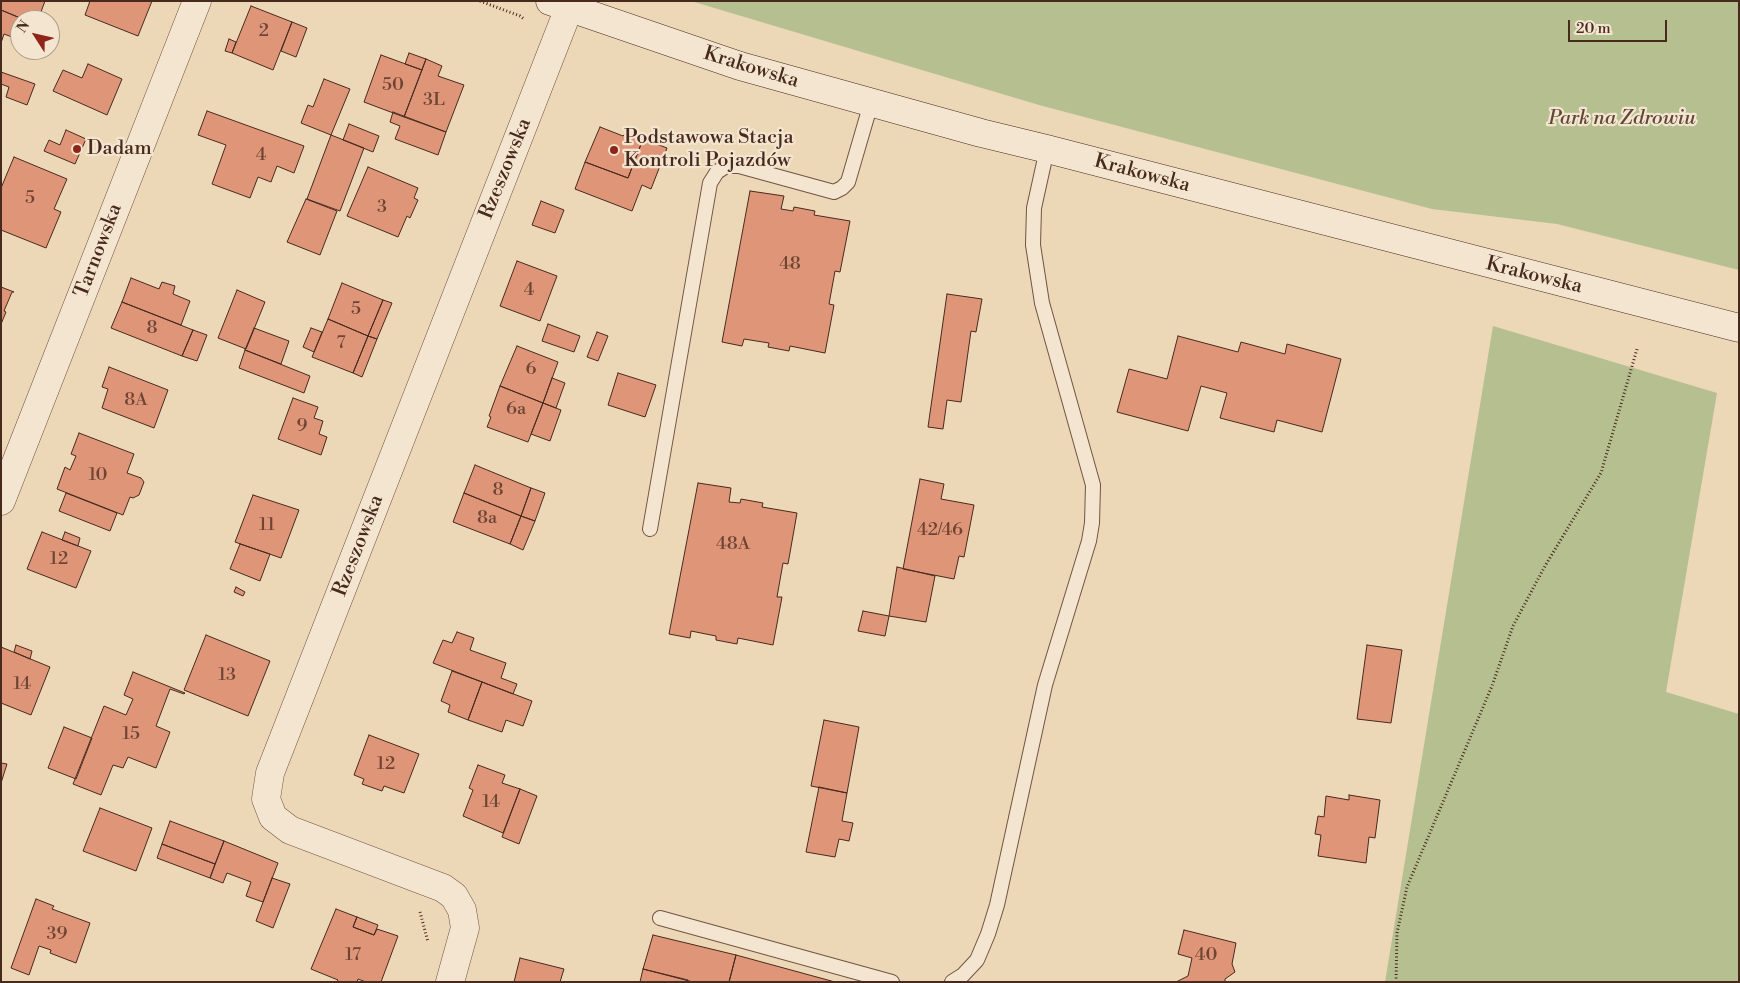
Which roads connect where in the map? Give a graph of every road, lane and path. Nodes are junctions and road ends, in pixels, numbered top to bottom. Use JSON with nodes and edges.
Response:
{"nodes":[{"id":1,"x":197,"y":1,"type":"edge"},
{"id":2,"x":480,"y":1,"type":"edge"},
{"id":3,"x":559,"y":5,"type":"edge"},
{"id":4,"x":528,"y":23,"type":"dead end"},
{"id":5,"x":871,"y":103,"type":"junction"},
{"id":6,"x":1047,"y":148,"type":"junction"},
{"id":7,"x":1739,"y":328,"type":"edge"},
{"id":8,"x":1636,"y":349,"type":"dead end"},
{"id":9,"x":1,"y":501,"type":"edge"},
{"id":10,"x":650,"y":529,"type":"dead end"},
{"id":11,"x":660,"y":918,"type":"dead end"},
{"id":12,"x":450,"y":982,"type":"edge"},
{"id":13,"x":892,"y":982,"type":"edge"},
{"id":14,"x":952,"y":982,"type":"edge"},
{"id":15,"x":1396,"y":982,"type":"edge"}],
"edges":[{"from":1,"to":9,"type":"street","name":"Tarnowska"},
{"from":2,"to":4,"type":"path"},
{"from":3,"to":5,"type":"street","name":"Krakowska"},
{"from":3,"to":12,"type":"street","name":"Rzeszowska"},
{"from":5,"to":6,"type":"street","name":"Krakowska"},
{"from":5,"to":10,"type":"lane"},
{"from":6,"to":7,"type":"street","name":"Krakowska"},
{"from":6,"to":14,"type":"lane"},
{"from":8,"to":15,"type":"path"},
{"from":11,"to":13,"type":"lane"}]}
